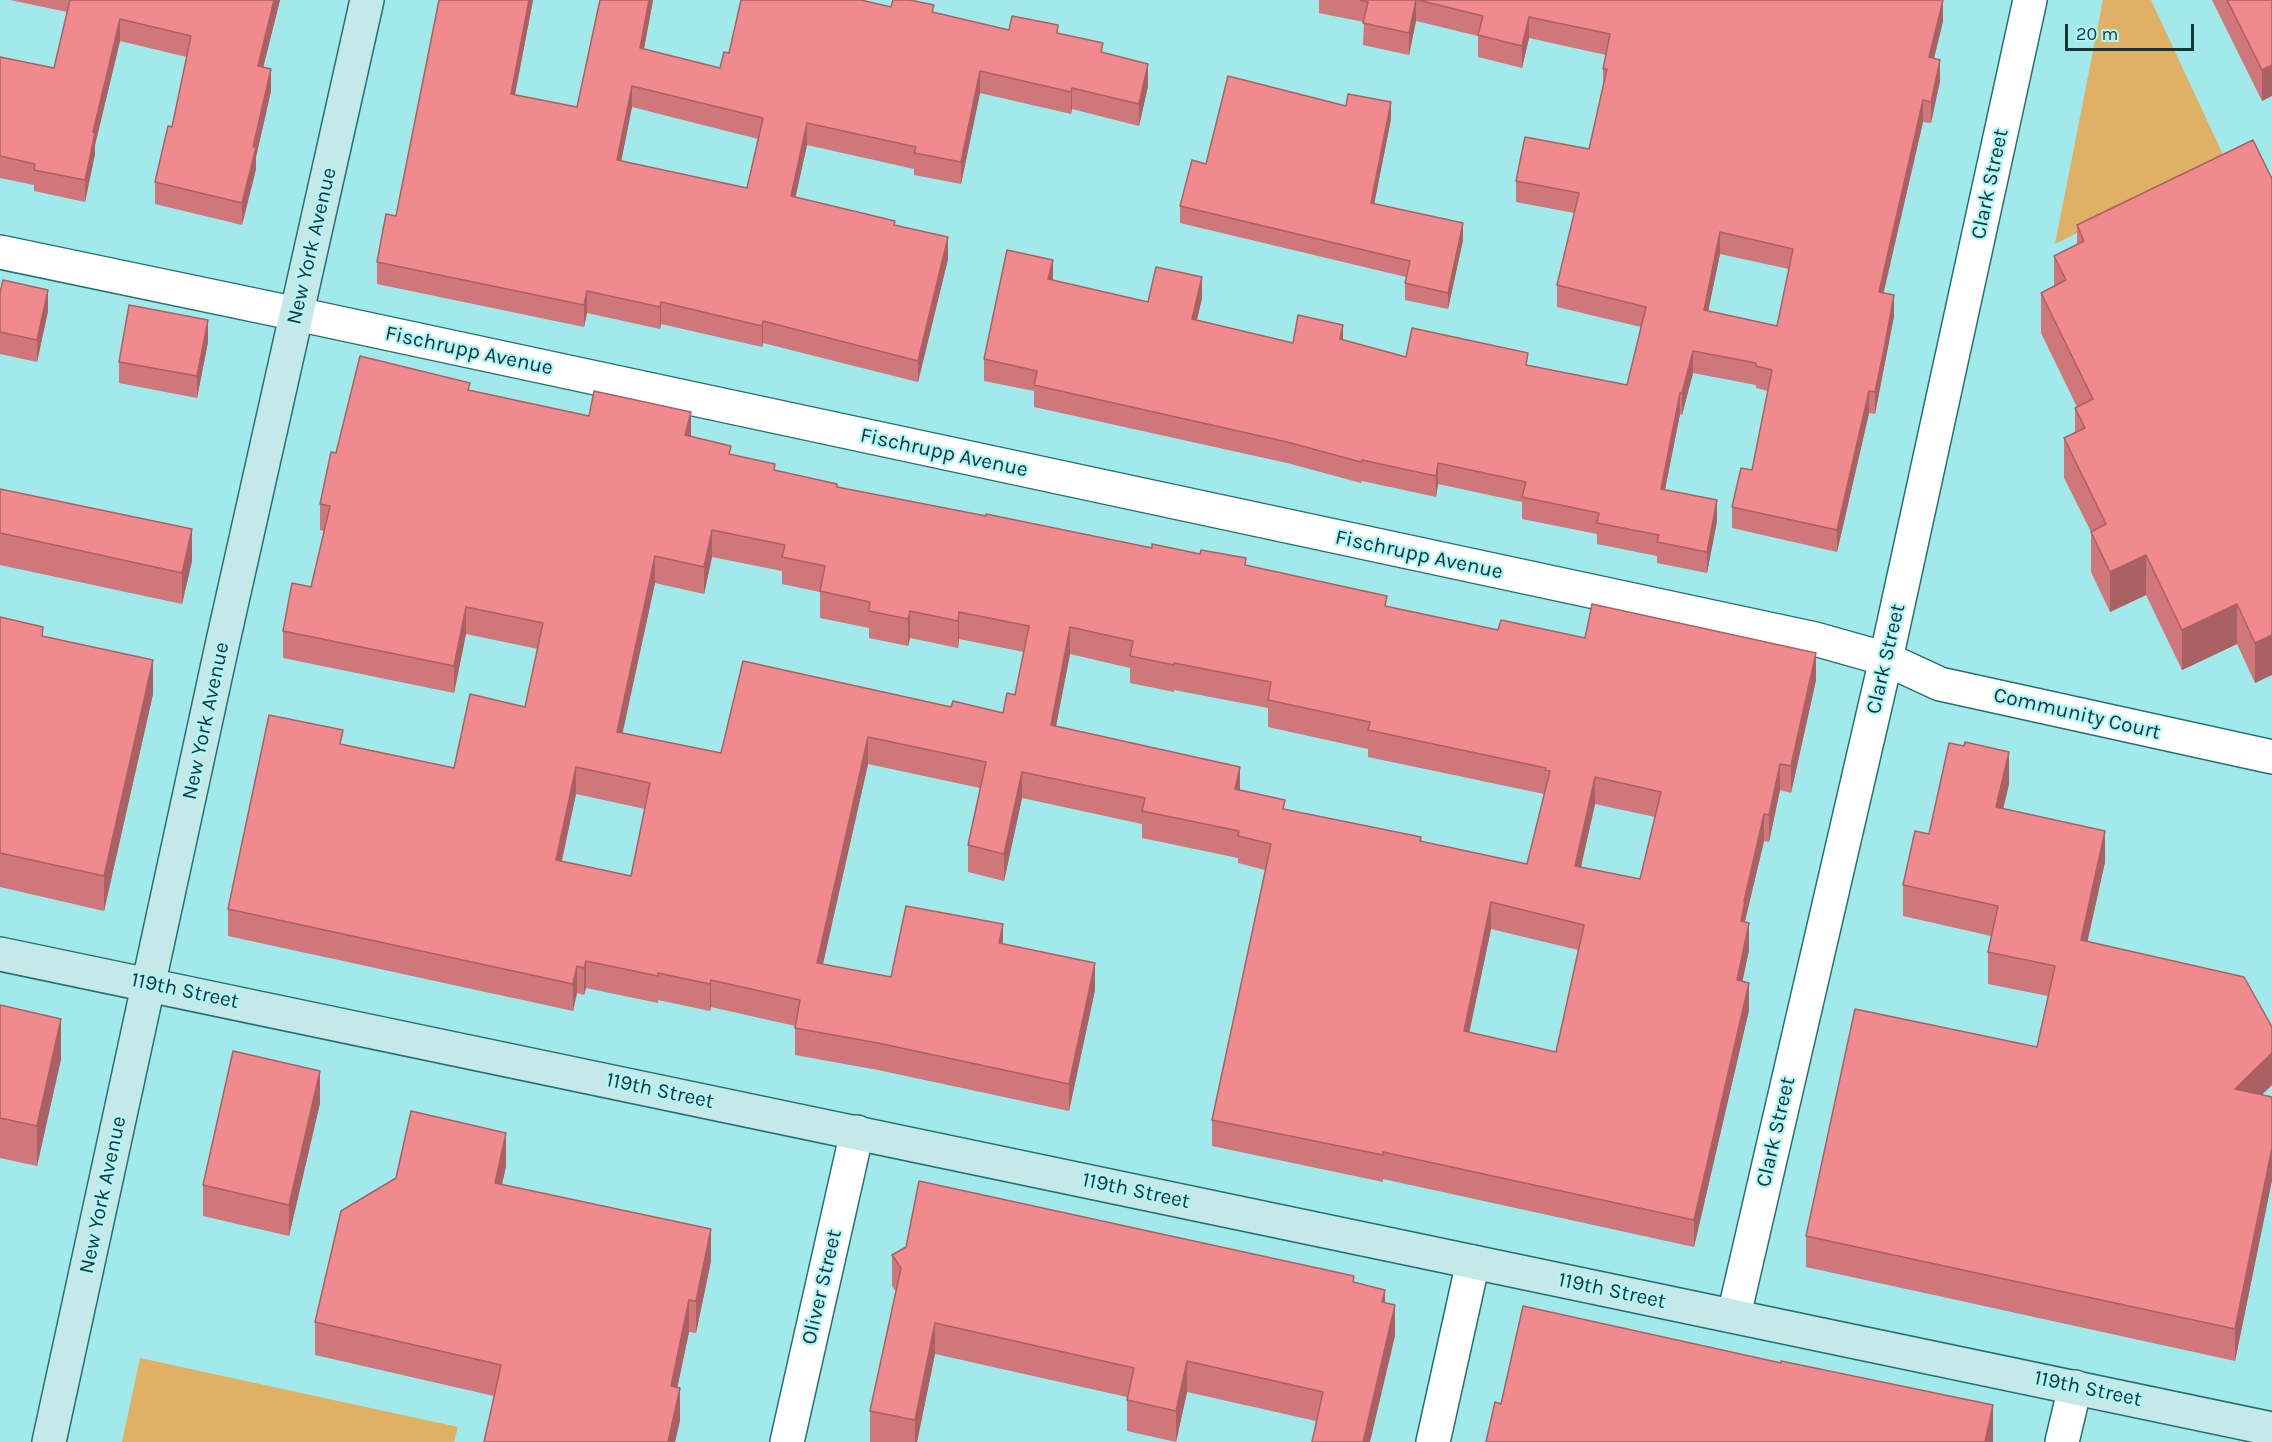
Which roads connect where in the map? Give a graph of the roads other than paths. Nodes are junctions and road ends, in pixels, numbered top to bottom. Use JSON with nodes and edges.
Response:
{"nodes":[{"id":1,"x":367,"y":0,"type":"edge"},
{"id":2,"x":2030,"y":0,"type":"edge"},
{"id":3,"x":0,"y":252,"type":"edge"},
{"id":4,"x":297,"y":314,"type":"junction"},
{"id":5,"x":1886,"y":659,"type":"junction"},
{"id":6,"x":2272,"y":757,"type":"edge"},
{"id":7,"x":0,"y":954,"type":"edge"},
{"id":8,"x":148,"y":984,"type":"junction"},
{"id":9,"x":857,"y":1132,"type":"junction"},
{"id":10,"x":1473,"y":1262,"type":"junction"},
{"id":11,"x":1734,"y":1315,"type":"junction"},
{"id":12,"x":2075,"y":1387,"type":"junction"},
{"id":13,"x":2272,"y":1429,"type":"edge"},
{"id":14,"x":49,"y":1442,"type":"edge"},
{"id":15,"x":787,"y":1442,"type":"edge"},
{"id":16,"x":1433,"y":1442,"type":"edge"},
{"id":17,"x":2062,"y":1442,"type":"edge"}],
"edges":[{"from":1,"to":4,"type":"street","name":"New York Avenue"},
{"from":2,"to":5,"type":"street","name":"Clark Street"},
{"from":3,"to":4,"type":"street","name":"Fischrupp Avenue"},
{"from":4,"to":5,"type":"street","name":"Fischrupp Avenue"},
{"from":4,"to":8,"type":"street","name":"New York Avenue"},
{"from":5,"to":6,"type":"street","name":"Community Court"},
{"from":5,"to":11,"type":"street","name":"Clark Street"},
{"from":7,"to":8,"type":"street","name":"119th Street"},
{"from":8,"to":9,"type":"street","name":"119th Street"},
{"from":8,"to":14,"type":"street","name":"New York Avenue"},
{"from":9,"to":10,"type":"street","name":"119th Street"},
{"from":9,"to":15,"type":"street","name":"Oliver Street"},
{"from":10,"to":11,"type":"street","name":"119th Street"},
{"from":10,"to":16,"type":"street"},
{"from":11,"to":12,"type":"street","name":"119th Street"},
{"from":12,"to":13,"type":"street","name":"119th Street"},
{"from":12,"to":17,"type":"street"}]}
